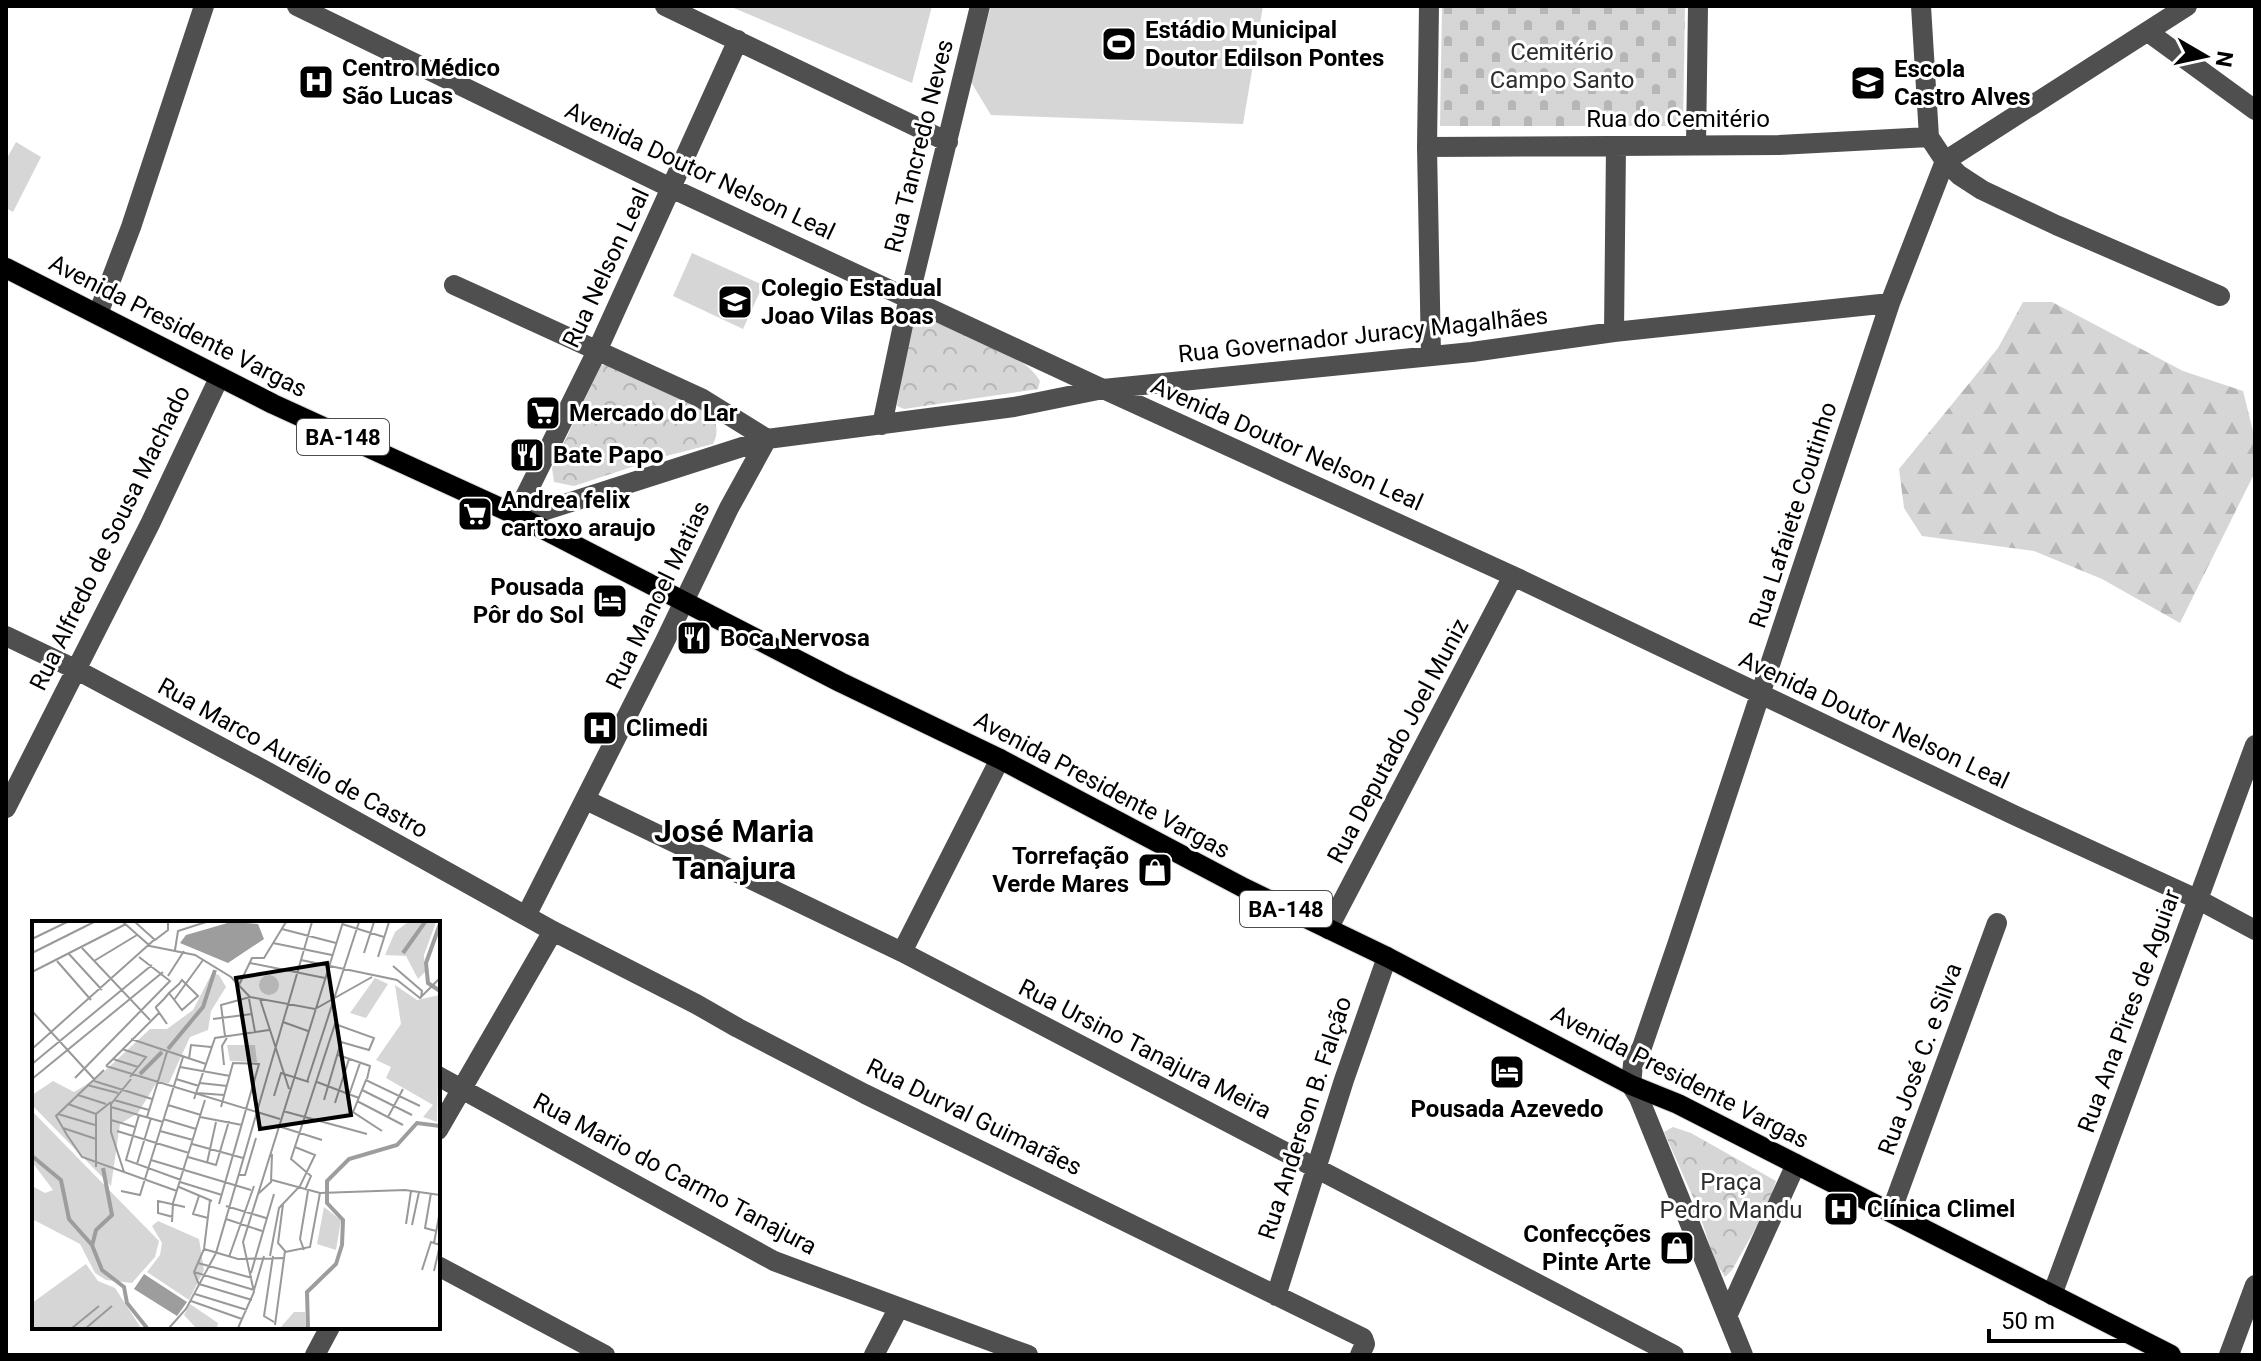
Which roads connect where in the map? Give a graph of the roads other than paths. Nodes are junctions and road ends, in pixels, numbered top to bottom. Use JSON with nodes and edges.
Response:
{"nodes":[{"id":1,"x":204,"y":6,"type":"edge"},
{"id":2,"x":297,"y":6,"type":"edge"},
{"id":3,"x":665,"y":6,"type":"edge"},
{"id":4,"x":980,"y":6,"type":"edge"},
{"id":5,"x":1429,"y":6,"type":"edge"},
{"id":6,"x":1698,"y":6,"type":"edge"},
{"id":7,"x":1921,"y":6,"type":"edge"},
{"id":8,"x":2187,"y":6,"type":"edge"},
{"id":9,"x":2148,"y":32,"type":"junction"},
{"id":10,"x":738,"y":40,"type":"junction"},
{"id":11,"x":2255,"y":110,"type":"edge"},
{"id":12,"x":1929,"y":137,"type":"junction"},
{"id":13,"x":948,"y":142,"type":"junction"},
{"id":14,"x":1696,"y":145,"type":"junction"},
{"id":15,"x":1616,"y":146,"type":"junction"},
{"id":16,"x":1427,"y":147,"type":"junction"},
{"id":17,"x":1945,"y":161,"type":"junction"},
{"id":18,"x":671,"y":188,"type":"junction"},
{"id":19,"x":8,"y":273,"type":"edge"},
{"id":20,"x":454,"y":285,"type":"dead end"},
{"id":21,"x":2220,"y":296,"type":"dead end"},
{"id":22,"x":909,"y":298,"type":"junction"},
{"id":23,"x":1890,"y":303,"type":"junction"},
{"id":24,"x":98,"y":314,"type":"junction"},
{"id":25,"x":1614,"y":332,"type":"junction"},
{"id":26,"x":597,"y":351,"type":"junction"},
{"id":27,"x":1431,"y":355,"type":"junction"},
{"id":28,"x":219,"y":378,"type":"junction"},
{"id":29,"x":1103,"y":389,"type":"junction"},
{"id":30,"x":882,"y":425,"type":"junction"},
{"id":31,"x":767,"y":439,"type":"junction"},
{"id":32,"x":518,"y":516,"type":"junction"},
{"id":33,"x":1513,"y":576,"type":"junction"},
{"id":34,"x":683,"y":600,"type":"junction"},
{"id":35,"x":6,"y":636,"type":"edge"},
{"id":36,"x":75,"y":669,"type":"junction"},
{"id":37,"x":1759,"y":694,"type":"junction"},
{"id":38,"x":2255,"y":745,"type":"edge"},
{"id":39,"x":1000,"y":759,"type":"junction"},
{"id":40,"x":586,"y":800,"type":"junction"},
{"id":41,"x":6,"y":808,"type":"edge"},
{"id":42,"x":2199,"y":900,"type":"junction"},
{"id":43,"x":530,"y":910,"type":"junction"},
{"id":44,"x":1997,"y":923,"type":"dead end"},
{"id":45,"x":1328,"y":929,"type":"junction"},
{"id":46,"x":2255,"y":930,"type":"edge"},
{"id":47,"x":553,"y":931,"type":"junction"},
{"id":48,"x":902,"y":952,"type":"junction"},
{"id":49,"x":1387,"y":957,"type":"junction"},
{"id":50,"x":440,"y":1077,"type":"edge"},
{"id":51,"x":1631,"y":1085,"type":"junction"},
{"id":52,"x":461,"y":1088,"type":"junction"},
{"id":53,"x":440,"y":1126,"type":"edge"},
{"id":54,"x":1796,"y":1164,"type":"junction"},
{"id":55,"x":1316,"y":1167,"type":"junction"},
{"id":56,"x":1891,"y":1212,"type":"junction"},
{"id":57,"x":440,"y":1267,"type":"edge"},
{"id":58,"x":2255,"y":1285,"type":"edge"},
{"id":59,"x":2052,"y":1295,"type":"junction"},
{"id":60,"x":1276,"y":1296,"type":"junction"},
{"id":61,"x":898,"y":1309,"type":"junction"},
{"id":62,"x":1728,"y":1314,"type":"junction"},
{"id":63,"x":329,"y":1329,"type":"edge"},
{"id":64,"x":1361,"y":1353,"type":"edge"},
{"id":65,"x":315,"y":1355,"type":"edge"},
{"id":66,"x":605,"y":1355,"type":"edge"},
{"id":67,"x":874,"y":1355,"type":"edge"},
{"id":68,"x":1028,"y":1355,"type":"edge"},
{"id":69,"x":1674,"y":1355,"type":"edge"},
{"id":70,"x":1743,"y":1355,"type":"edge"},
{"id":71,"x":2171,"y":1355,"type":"edge"},
{"id":72,"x":2229,"y":1355,"type":"edge"}],
"edges":[{"from":1,"to":24,"type":"street"},
{"from":2,"to":18,"type":"street","name":"Avenida Doutor Nelson Leal"},
{"from":3,"to":10,"type":"street"},
{"from":4,"to":13,"type":"street","name":"Rua Tancredo Neves"},
{"from":5,"to":16,"type":"street"},
{"from":6,"to":14,"type":"street"},
{"from":7,"to":12,"type":"street"},
{"from":8,"to":9,"type":"street"},
{"from":9,"to":11,"type":"street"},
{"from":9,"to":17,"type":"street"},
{"from":10,"to":13,"type":"street"},
{"from":10,"to":18,"type":"street","name":"Rua Nelson Leal"},
{"from":12,"to":14,"type":"street","name":"Rua do Cemitério"},
{"from":12,"to":17,"type":"street"},
{"from":13,"to":22,"type":"street","name":"Rua Tancredo Neves"},
{"from":14,"to":15,"type":"street","name":"Rua do Cemitério"},
{"from":15,"to":16,"type":"street","name":"Rua do Cemitério"},
{"from":15,"to":25,"type":"street"},
{"from":16,"to":27,"type":"street"},
{"from":17,"to":21,"type":"street"},
{"from":17,"to":23,"type":"street","name":"Rua Lafaiete Coutinho"},
{"from":18,"to":22,"type":"street","name":"Avenida Doutor Nelson Leal"},
{"from":18,"to":26,"type":"street","name":"Rua Nelson Leal"},
{"from":19,"to":24,"type":"main road","name":"Avenida Presidente Vargas","number":"BA-148"},
{"from":20,"to":26,"type":"street"},
{"from":22,"to":29,"type":"street","name":"Avenida Doutor Nelson Leal"},
{"from":22,"to":30,"type":"street","name":"Rua Tancredo Neves"},
{"from":23,"to":25,"type":"street","name":"Rua Governador Juracy Magalhães"},
{"from":23,"to":37,"type":"street","name":"Rua Lafaiete Coutinho"},
{"from":24,"to":28,"type":"main road","name":"Avenida Presidente Vargas","number":"BA-148"},
{"from":25,"to":27,"type":"street","name":"Rua Governador Juracy Magalhães"},
{"from":26,"to":31,"type":"street"},
{"from":26,"to":32,"type":"street","name":"Rua Nelson Leal"},
{"from":27,"to":29,"type":"street","name":"Rua Governador Juracy Magalhães"},
{"from":28,"to":32,"type":"main road","name":"Avenida Presidente Vargas","number":"BA-148"},
{"from":28,"to":36,"type":"street","name":"Rua Alfredo de Sousa Machado"},
{"from":29,"to":30,"type":"street","name":"Rua Governador Juracy Magalhães"},
{"from":29,"to":33,"type":"street","name":"Avenida Doutor Nelson Leal"},
{"from":30,"to":31,"type":"street","name":"Rua Governador Juracy Magalhães"},
{"from":31,"to":32,"type":"street","name":"Rua Governador Juracy Magalhães"},
{"from":31,"to":34,"type":"street","name":"Rua Manoel Matias"},
{"from":32,"to":34,"type":"main road","name":"Avenida Presidente Vargas","number":"BA-148"},
{"from":33,"to":37,"type":"street","name":"Avenida Doutor Nelson Leal"},
{"from":33,"to":45,"type":"street","name":"Rua Deputado Joel Muniz"},
{"from":34,"to":39,"type":"main road","name":"Avenida Presidente Vargas","number":"BA-148"},
{"from":34,"to":40,"type":"street","name":"Rua Manoel Matias"},
{"from":35,"to":36,"type":"street","name":"Rua Marco Aurélio de Castro"},
{"from":36,"to":41,"type":"street","name":"Rua Alfredo de Sousa Machado"},
{"from":36,"to":43,"type":"street","name":"Rua Marco Aurélio de Castro"},
{"from":37,"to":42,"type":"street","name":"Avenida Doutor Nelson Leal"},
{"from":37,"to":51,"type":"street","name":"Rua Lafaiete Coutinho"},
{"from":38,"to":42,"type":"street","name":"Rua Ana Pires de Aguiar"},
{"from":39,"to":45,"type":"main road","name":"Avenida Presidente Vargas","number":"BA-148"},
{"from":39,"to":48,"type":"street"},
{"from":40,"to":43,"type":"street","name":"Rua Manoel Matias"},
{"from":40,"to":48,"type":"street","name":"Rua Ursino Tanajura Meira"},
{"from":42,"to":46,"type":"street","name":"Avenida Doutor Nelson Leal"},
{"from":42,"to":59,"type":"street","name":"Rua Ana Pires de Aguiar"},
{"from":43,"to":47,"type":"street","name":"Rua Marco Aurélio de Castro"},
{"from":44,"to":56,"type":"street","name":"Rua José C. e Silva"},
{"from":45,"to":49,"type":"main road","name":"Avenida Presidente Vargas","number":"BA-148"},
{"from":47,"to":52,"type":"street"},
{"from":47,"to":60,"type":"street","name":"Rua Durval Guimarães"},
{"from":48,"to":55,"type":"street","name":"Rua Ursino Tanajura Meira"},
{"from":49,"to":51,"type":"main road","name":"Avenida Presidente Vargas","number":"BA-148"},
{"from":49,"to":55,"type":"street","name":"Rua Anderson B. Falção"},
{"from":50,"to":52,"type":"street","name":"Rua Mario do Carmo Tanajura"},
{"from":51,"to":54,"type":"main road","name":"Avenida Presidente Vargas","number":"BA-148"},
{"from":51,"to":62,"type":"street"},
{"from":52,"to":53,"type":"street"},
{"from":52,"to":61,"type":"street","name":"Rua Mario do Carmo Tanajura"},
{"from":54,"to":56,"type":"main road","name":"Avenida Presidente Vargas","number":"BA-148"},
{"from":54,"to":62,"type":"street"},
{"from":55,"to":60,"type":"street","name":"Rua Anderson B. Falção"},
{"from":55,"to":69,"type":"street","name":"Rua Ursino Tanajura Meira"},
{"from":56,"to":59,"type":"main road","name":"Avenida Presidente Vargas","number":"BA-148"},
{"from":57,"to":66,"type":"street"},
{"from":58,"to":72,"type":"street"},
{"from":59,"to":71,"type":"main road","name":"Avenida Presidente Vargas","number":"BA-148"},
{"from":60,"to":64,"type":"street","name":"Rua Durval Guimarães"},
{"from":61,"to":67,"type":"street"},
{"from":61,"to":68,"type":"street","name":"Rua Mario do Carmo Tanajura"},
{"from":62,"to":70,"type":"street"},
{"from":63,"to":65,"type":"street"}]}
